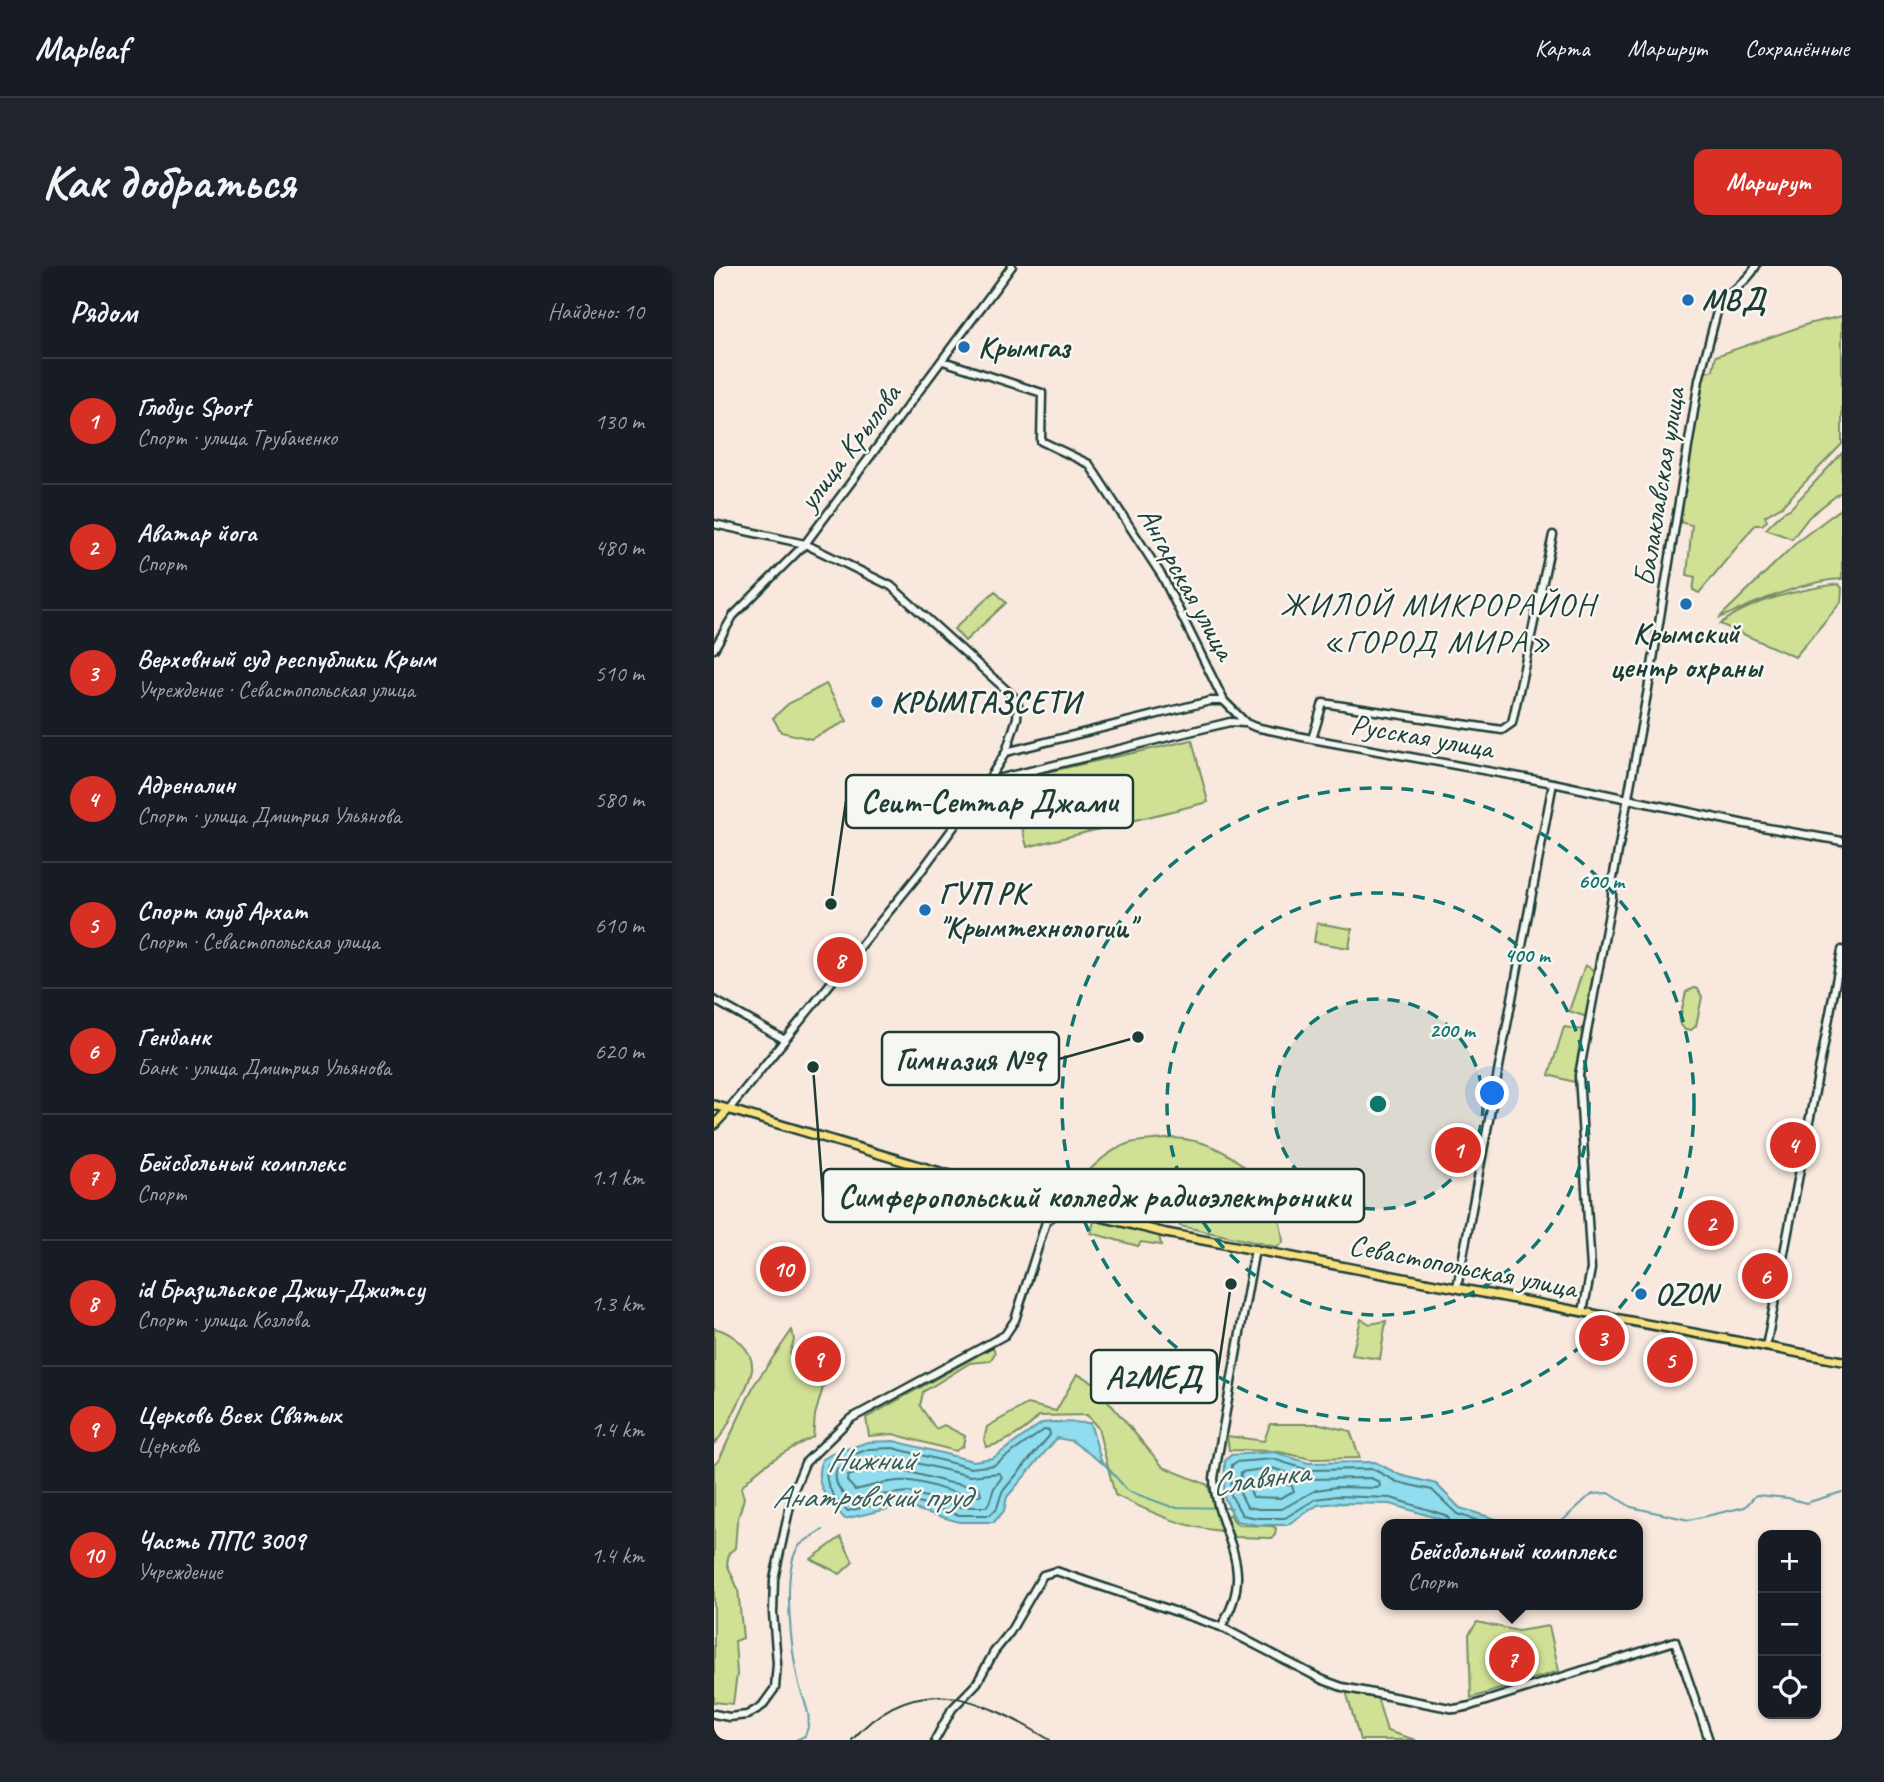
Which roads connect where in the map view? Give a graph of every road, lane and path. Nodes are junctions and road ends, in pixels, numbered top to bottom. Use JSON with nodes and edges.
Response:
{"nodes":[{"id":1,"x":1012,"y":266,"type":"edge"},
{"id":2,"x":1756,"y":266,"type":"edge"},
{"id":3,"x":943,"y":361,"type":"junction"},
{"id":4,"x":714,"y":524,"type":"edge"},
{"id":5,"x":1553,"y":535,"type":"dead end"},
{"id":6,"x":805,"y":544,"type":"junction"},
{"id":7,"x":714,"y":649,"type":"edge"},
{"id":8,"x":1220,"y":698,"type":"junction"},
{"id":9,"x":1234,"y":713,"type":"junction"},
{"id":10,"x":1230,"y":722,"type":"junction"},
{"id":11,"x":1246,"y":723,"type":"junction"},
{"id":12,"x":1312,"y":739,"type":"junction"},
{"id":13,"x":1006,"y":752,"type":"junction"},
{"id":14,"x":998,"y":765,"type":"junction"},
{"id":15,"x":1005,"y":777,"type":"junction"},
{"id":16,"x":987,"y":782,"type":"junction"},
{"id":17,"x":1553,"y":783,"type":"junction"},
{"id":18,"x":1628,"y":799,"type":"junction"},
{"id":19,"x":1842,"y":841,"type":"edge"},
{"id":20,"x":1842,"y":950,"type":"edge"},
{"id":21,"x":714,"y":1000,"type":"edge"},
{"id":22,"x":785,"y":1040,"type":"junction"},
{"id":23,"x":714,"y":1105,"type":"edge"},
{"id":24,"x":729,"y":1109,"type":"junction"},
{"id":25,"x":714,"y":1125,"type":"edge"},
{"id":26,"x":1041,"y":1202,"type":"junction"},
{"id":27,"x":1072,"y":1210,"type":"junction"},
{"id":28,"x":1046,"y":1222,"type":"junction"},
{"id":29,"x":1255,"y":1250,"type":"junction"},
{"id":30,"x":1457,"y":1288,"type":"junction"},
{"id":31,"x":1583,"y":1312,"type":"junction"},
{"id":32,"x":1766,"y":1347,"type":"junction"},
{"id":33,"x":1842,"y":1361,"type":"edge"},
{"id":34,"x":1221,"y":1627,"type":"junction"},
{"id":35,"x":714,"y":1714,"type":"edge"},
{"id":36,"x":935,"y":1740,"type":"edge"},
{"id":37,"x":1709,"y":1740,"type":"edge"}],
"edges":[{"from":1,"to":3,"type":"main road","name":"улица Крылова"},
{"from":2,"to":18,"type":"main road","name":"Балаклавская улица"},
{"from":3,"to":6,"type":"main road","name":"улица Крылова"},
{"from":3,"to":8,"type":"main road","name":"Ангарская улица"},
{"from":4,"to":6,"type":"main road"},
{"from":5,"to":12,"type":"main road"},
{"from":6,"to":7,"type":"main road","name":"улица Крылова"},
{"from":6,"to":13,"type":"main road"},
{"from":8,"to":9,"type":"main road","name":"Русская улица"},
{"from":8,"to":13,"type":"main road"},
{"from":9,"to":10,"type":"main road"},
{"from":9,"to":11,"type":"main road","name":"Русская улица"},
{"from":10,"to":11,"type":"main road"},
{"from":10,"to":15,"type":"main road"},
{"from":11,"to":12,"type":"main road","name":"Русская улица"},
{"from":12,"to":17,"type":"main road","name":"Русская улица"},
{"from":13,"to":14,"type":"main road"},
{"from":14,"to":15,"type":"main road"},
{"from":14,"to":16,"type":"main road"},
{"from":15,"to":16,"type":"main road"},
{"from":16,"to":22,"type":"main road"},
{"from":17,"to":18,"type":"main road","name":"Русская улица"},
{"from":17,"to":30,"type":"main road"},
{"from":18,"to":19,"type":"main road","name":"Русская улица"},
{"from":18,"to":31,"type":"main road","name":"Балаклавская улица"},
{"from":20,"to":32,"type":"main road"},
{"from":21,"to":22,"type":"main road"},
{"from":22,"to":24,"type":"main road"},
{"from":23,"to":24,"type":"main road","name":"Севастопольская улица"},
{"from":24,"to":25,"type":"main road"},
{"from":24,"to":26,"type":"main road","name":"Севастопольская улица"},
{"from":26,"to":27,"type":"main road","name":"Севастопольская улица"},
{"from":26,"to":28,"type":"main road"},
{"from":27,"to":28,"type":"main road"},
{"from":27,"to":29,"type":"main road","name":"Севастопольская улица"},
{"from":28,"to":35,"type":"main road"},
{"from":29,"to":30,"type":"main road","name":"Севастопольская улица"},
{"from":29,"to":34,"type":"main road"},
{"from":30,"to":31,"type":"main road","name":"Севастопольская улица"},
{"from":31,"to":32,"type":"main road","name":"Севастопольская улица"},
{"from":32,"to":33,"type":"main road","name":"Севастопольская улица"},
{"from":34,"to":36,"type":"main road"},
{"from":34,"to":37,"type":"main road"}]}
